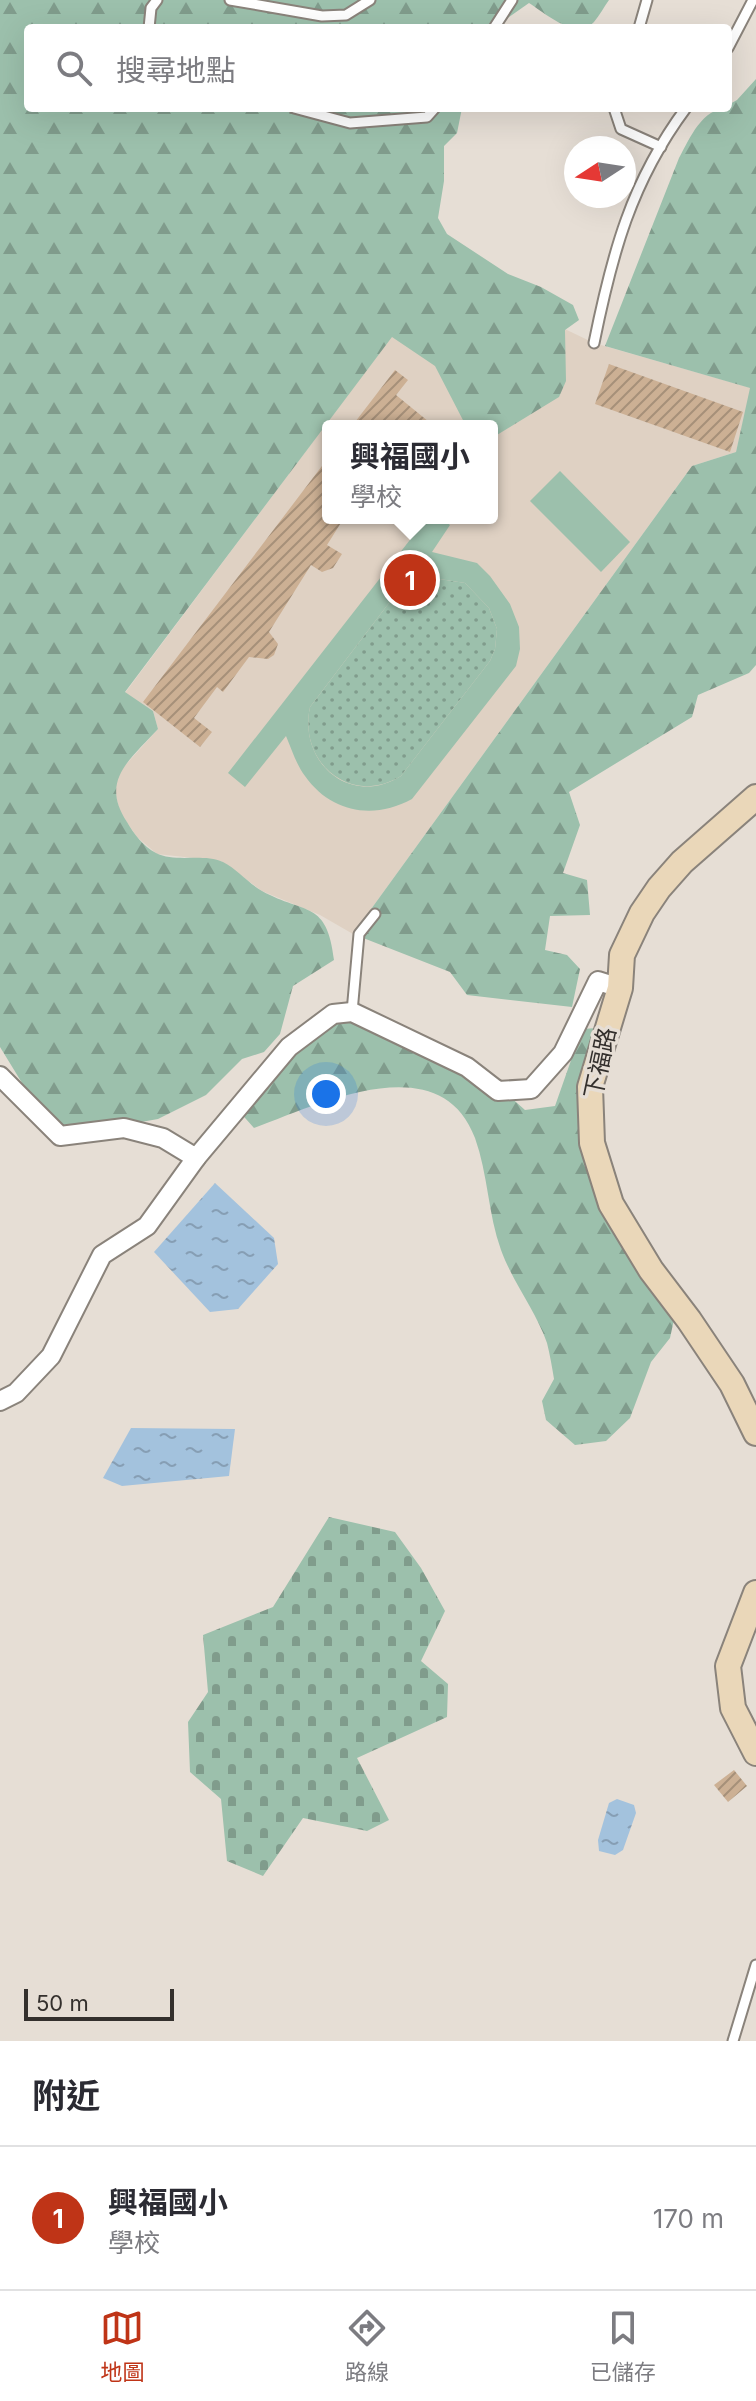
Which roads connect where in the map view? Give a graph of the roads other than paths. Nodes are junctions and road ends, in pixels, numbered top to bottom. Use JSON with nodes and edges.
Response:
{"nodes":[{"id":1,"x":157,"y":0,"type":"edge"},
{"id":2,"x":230,"y":0,"type":"edge"},
{"id":3,"x":370,"y":0,"type":"edge"},
{"id":4,"x":512,"y":0,"type":"edge"},
{"id":5,"x":647,"y":0,"type":"edge"},
{"id":6,"x":753,"y":0,"type":"edge"},
{"id":7,"x":149,"y":24,"type":"edge"},
{"id":8,"x":497,"y":24,"type":"edge"},
{"id":9,"x":640,"y":24,"type":"edge"},
{"id":10,"x":732,"y":40,"type":"edge"},
{"id":11,"x":309,"y":112,"type":"edge"},
{"id":12,"x":431,"y":112,"type":"edge"},
{"id":13,"x":615,"y":112,"type":"edge"},
{"id":14,"x":683,"y":112,"type":"edge"},
{"id":15,"x":661,"y":147,"type":"junction"},
{"id":16,"x":594,"y":343,"type":"dead end"},
{"id":17,"x":756,"y":797,"type":"edge"},
{"id":18,"x":375,"y":914,"type":"dead end"},
{"id":19,"x":620,"y":988,"type":"junction"},
{"id":20,"x":352,"y":1012,"type":"junction"},
{"id":21,"x":0,"y":1076,"type":"edge"},
{"id":22,"x":196,"y":1158,"type":"junction"},
{"id":23,"x":0,"y":1401,"type":"edge"},
{"id":24,"x":756,"y":1433,"type":"edge"},
{"id":25,"x":756,"y":1593,"type":"edge"},
{"id":26,"x":756,"y":1753,"type":"edge"},
{"id":27,"x":756,"y":1965,"type":"edge"},
{"id":28,"x":733,"y":2041,"type":"edge"}],
"edges":[{"from":1,"to":7,"type":"lane"},
{"from":2,"to":3,"type":"lane"},
{"from":4,"to":8,"type":"lane"},
{"from":5,"to":9,"type":"lane"},
{"from":6,"to":10,"type":"lane"},
{"from":11,"to":12,"type":"lane"},
{"from":13,"to":15,"type":"lane"},
{"from":14,"to":15,"type":"lane"},
{"from":15,"to":16,"type":"lane"},
{"from":17,"to":19,"type":"main road","name":"下福路"},
{"from":18,"to":20,"type":"lane"},
{"from":19,"to":20,"type":"street"},
{"from":19,"to":24,"type":"main road","name":"下福路"},
{"from":20,"to":22,"type":"street"},
{"from":21,"to":22,"type":"street"},
{"from":22,"to":23,"type":"street"},
{"from":25,"to":26,"type":"main road"},
{"from":27,"to":28,"type":"lane"}]}
